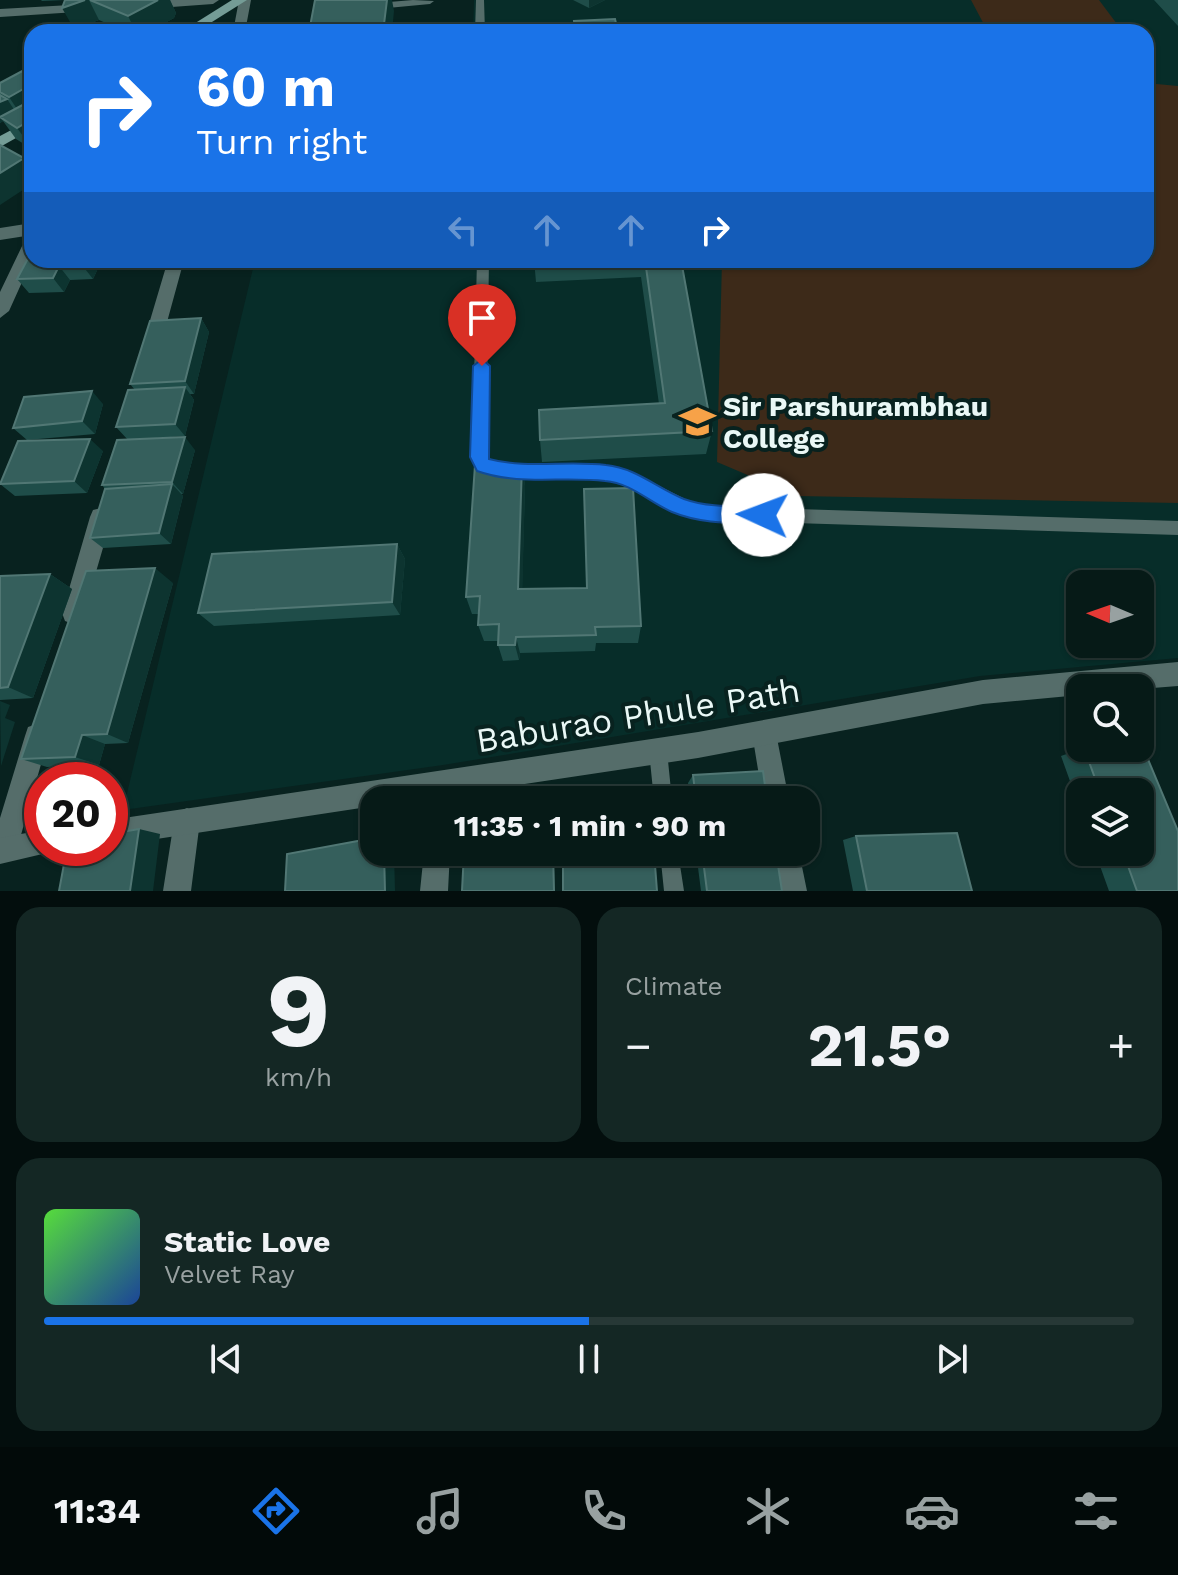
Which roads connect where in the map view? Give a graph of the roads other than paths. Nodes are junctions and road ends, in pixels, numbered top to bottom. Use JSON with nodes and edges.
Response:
{"nodes":[{"id":1,"x":213,"y":0,"type":"edge"},
{"id":2,"x":243,"y":0,"type":"edge"},
{"id":3,"x":480,"y":0,"type":"edge"},
{"id":4,"x":430,"y":1,"type":"edge"},
{"id":5,"x":142,"y":2,"type":"edge"},
{"id":6,"x":380,"y":3,"type":"edge"},
{"id":7,"x":125,"y":6,"type":"edge"},
{"id":8,"x":109,"y":7,"type":"edge"},
{"id":9,"x":365,"y":8,"type":"edge"},
{"id":10,"x":0,"y":13,"type":"edge"},
{"id":11,"x":201,"y":24,"type":"edge"},
{"id":12,"x":240,"y":24,"type":"edge"},
{"id":13,"x":480,"y":24,"type":"edge"},
{"id":14,"x":24,"y":128,"type":"edge"},
{"id":15,"x":0,"y":142,"type":"edge"},
{"id":16,"x":24,"y":230,"type":"edge"},
{"id":17,"x":0,"y":234,"type":"edge"},
{"id":18,"x":24,"y":259,"type":"edge"},
{"id":19,"x":174,"y":268,"type":"edge"},
{"id":20,"x":483,"y":268,"type":"edge"},
{"id":21,"x":0,"y":311,"type":"edge"},
{"id":22,"x":145,"y":366,"type":"edge"},
{"id":23,"x":106,"y":502,"type":"edge"},
{"id":24,"x":1178,"y":528,"type":"edge"},
{"id":25,"x":66,"y":637,"type":"edge"},
{"id":26,"x":1178,"y":674,"type":"edge"},
{"id":27,"x":44,"y":713,"type":"edge"},
{"id":28,"x":764,"y":733,"type":"junction"},
{"id":29,"x":658,"y":751,"type":"junction"},
{"id":30,"x":470,"y":786,"type":"edge"},
{"id":31,"x":662,"y":786,"type":"edge"},
{"id":32,"x":773,"y":786,"type":"edge"},
{"id":33,"x":360,"y":801,"type":"edge"},
{"id":34,"x":187,"y":821,"type":"junction"},
{"id":35,"x":128,"y":830,"type":"edge"},
{"id":36,"x":24,"y":846,"type":"edge"},
{"id":37,"x":2,"y":850,"type":"edge"},
{"id":38,"x":436,"y":866,"type":"edge"},
{"id":39,"x":671,"y":866,"type":"edge"},
{"id":40,"x":789,"y":866,"type":"edge"},
{"id":41,"x":177,"y":891,"type":"edge"},
{"id":42,"x":434,"y":891,"type":"edge"},
{"id":43,"x":674,"y":891,"type":"edge"},
{"id":44,"x":793,"y":891,"type":"edge"}],
"edges":[{"from":1,"to":5,"type":"street"},
{"from":2,"to":11,"type":"main road"},
{"from":2,"to":12,"type":"street"},
{"from":3,"to":13,"type":"lane"},
{"from":4,"to":6,"type":"lane"},
{"from":5,"to":7,"type":"street"},
{"from":6,"to":9,"type":"lane"},
{"from":8,"to":10,"type":"street"},
{"from":14,"to":15,"type":"main road"},
{"from":16,"to":17,"type":"street"},
{"from":18,"to":21,"type":"street"},
{"from":19,"to":22,"type":"street"},
{"from":20,"to":24,"type":"lane"},
{"from":23,"to":25,"type":"street"},
{"from":26,"to":28,"type":"street","name":"Baburao Phule Path"},
{"from":27,"to":37,"type":"street"},
{"from":28,"to":29,"type":"street","name":"Baburao Phule Path"},
{"from":28,"to":32,"type":"street"},
{"from":29,"to":30,"type":"street","name":"Baburao Phule Path"},
{"from":29,"to":31,"type":"lane"},
{"from":33,"to":34,"type":"street","name":"Baburao Phule Path"},
{"from":34,"to":35,"type":"street","name":"Baburao Phule Path"},
{"from":34,"to":41,"type":"street"},
{"from":36,"to":37,"type":"street"},
{"from":38,"to":42,"type":"street"},
{"from":39,"to":43,"type":"lane"},
{"from":40,"to":44,"type":"street"}]}
